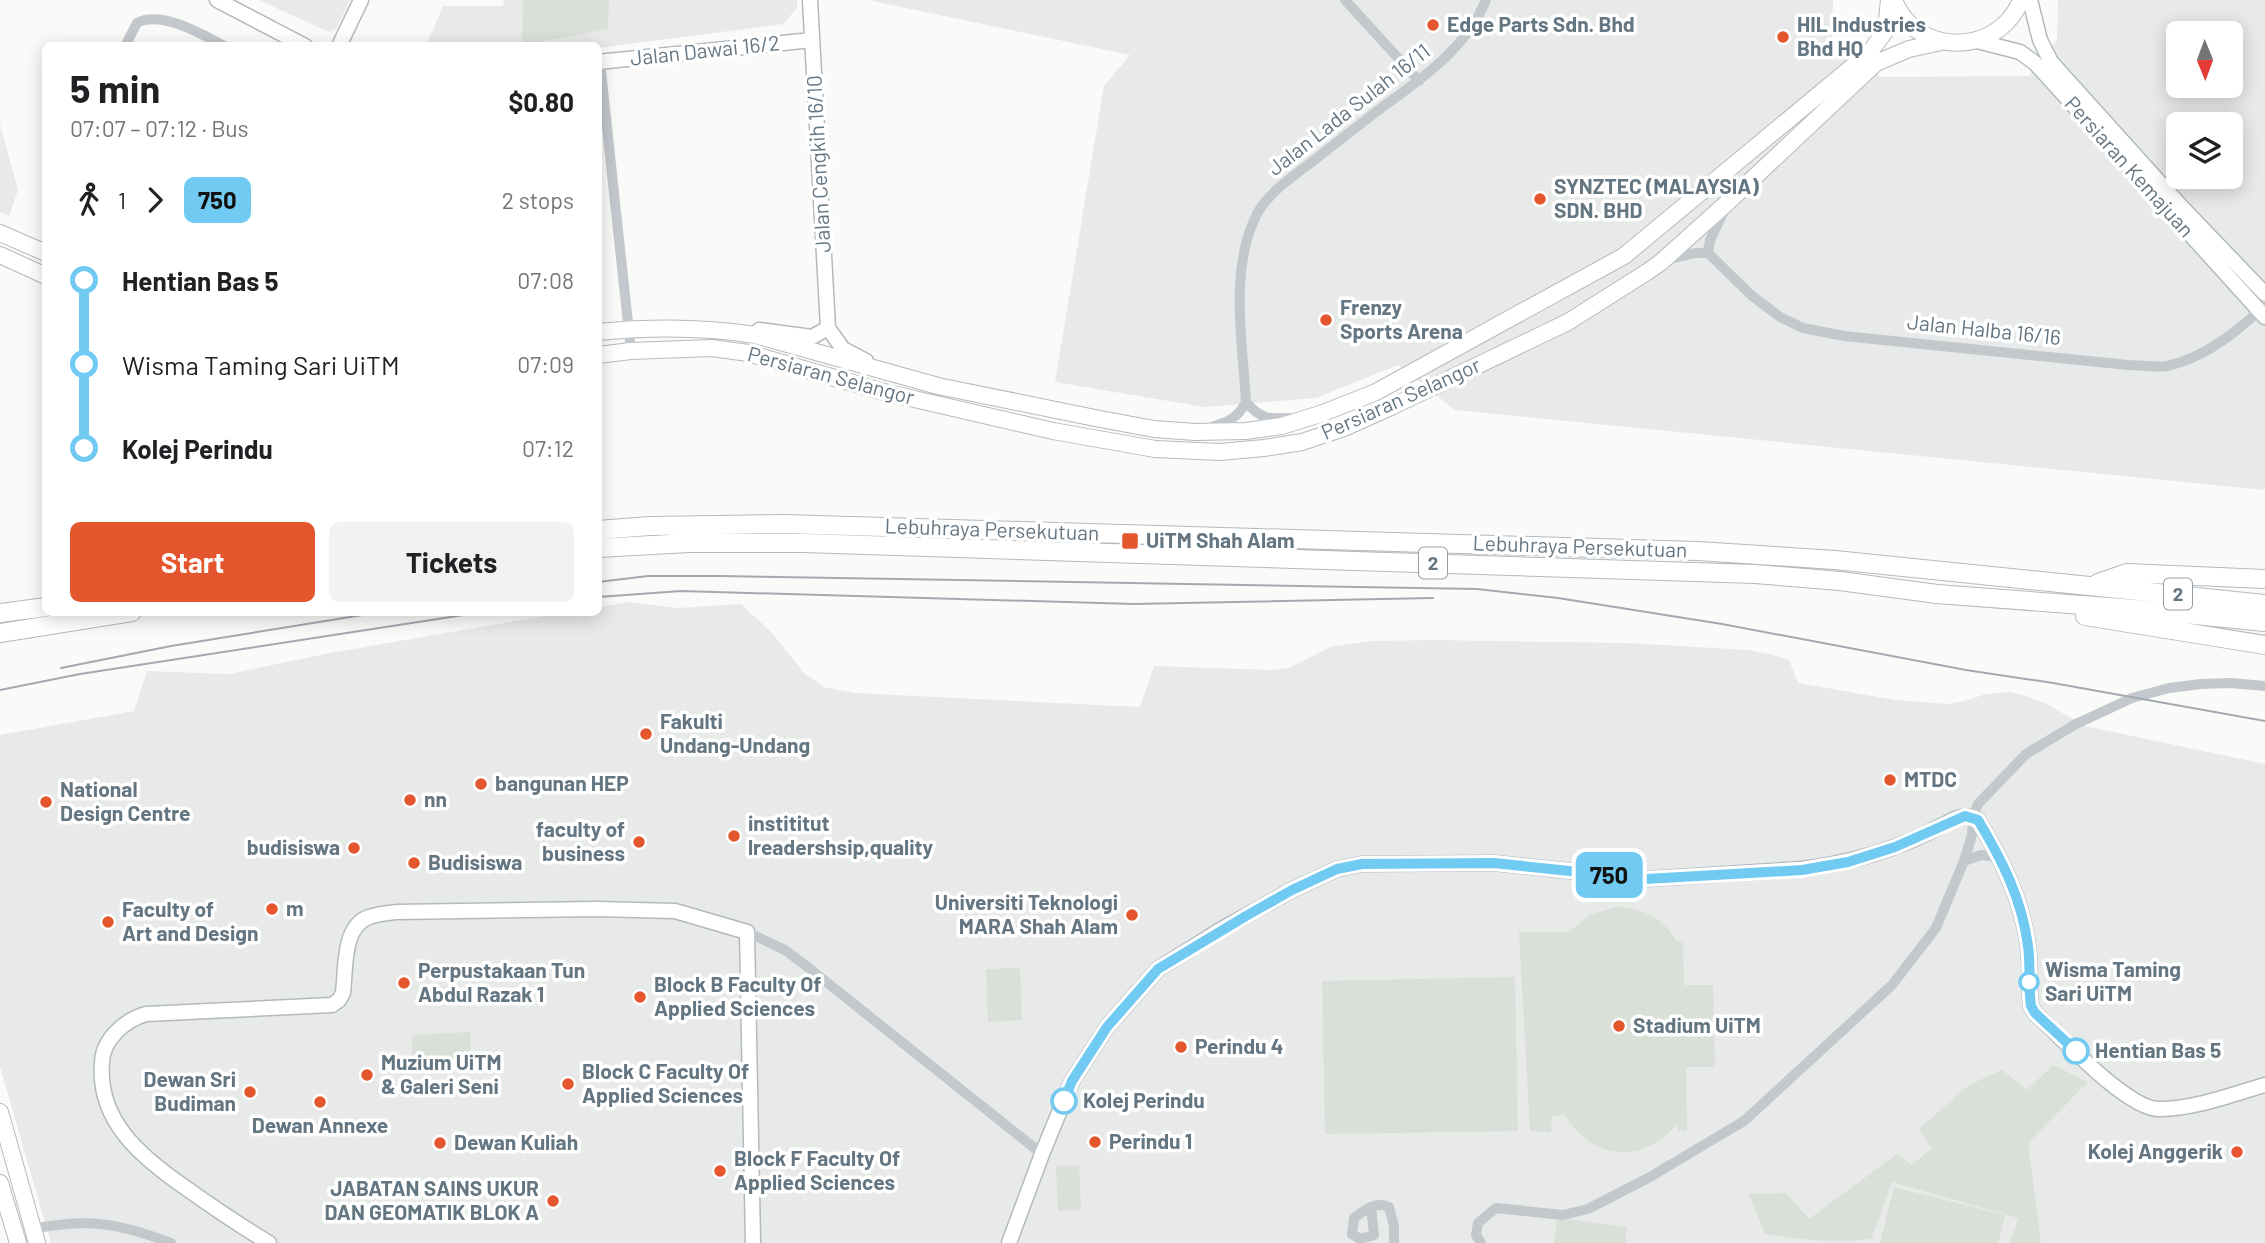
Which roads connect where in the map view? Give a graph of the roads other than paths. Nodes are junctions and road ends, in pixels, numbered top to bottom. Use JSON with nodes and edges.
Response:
{"nodes":[{"id":1,"x":217,"y":0,"type":"edge"},
{"id":2,"x":361,"y":0,"type":"edge"},
{"id":3,"x":810,"y":0,"type":"edge"},
{"id":4,"x":1345,"y":0,"type":"edge"},
{"id":5,"x":1486,"y":0,"type":"edge"},
{"id":6,"x":1891,"y":0,"type":"edge"},
{"id":7,"x":2021,"y":0,"type":"edge"},
{"id":8,"x":2030,"y":0,"type":"edge"},
{"id":9,"x":812,"y":40,"type":"junction"},
{"id":10,"x":1977,"y":41,"type":"junction"},
{"id":11,"x":127,"y":42,"type":"edge"},
{"id":12,"x":216,"y":42,"type":"edge"},
{"id":13,"x":297,"y":42,"type":"edge"},
{"id":14,"x":341,"y":42,"type":"edge"},
{"id":15,"x":1941,"y":42,"type":"junction"},
{"id":16,"x":602,"y":62,"type":"edge"},
{"id":17,"x":1419,"y":81,"type":"junction"},
{"id":18,"x":602,"y":90,"type":"edge"},
{"id":19,"x":1729,"y":201,"type":"junction"},
{"id":20,"x":0,"y":233,"type":"edge"},
{"id":21,"x":42,"y":251,"type":"edge"},
{"id":22,"x":1708,"y":253,"type":"junction"},
{"id":23,"x":0,"y":255,"type":"edge"},
{"id":24,"x":1660,"y":262,"type":"junction"},
{"id":25,"x":42,"y":274,"type":"edge"},
{"id":26,"x":2265,"y":294,"type":"edge"},
{"id":27,"x":2263,"y":311,"type":"edge"},
{"id":28,"x":828,"y":328,"type":"junction"},
{"id":29,"x":628,"y":329,"type":"junction"},
{"id":30,"x":725,"y":330,"type":"junction"},
{"id":31,"x":602,"y":332,"type":"edge"},
{"id":32,"x":631,"y":351,"type":"junction"},
{"id":33,"x":602,"y":355,"type":"edge"},
{"id":34,"x":898,"y":375,"type":"junction"},
{"id":35,"x":1246,"y":402,"type":"junction"},
{"id":36,"x":1323,"y":413,"type":"junction"},
{"id":37,"x":1195,"y":432,"type":"junction"},
{"id":38,"x":602,"y":530,"type":"edge"},
{"id":39,"x":602,"y":548,"type":"edge"},
{"id":40,"x":2265,"y":579,"type":"edge"},
{"id":41,"x":2091,"y":585,"type":"junction"},
{"id":42,"x":1937,"y":594,"type":"junction"},
{"id":43,"x":2265,"y":604,"type":"edge"},
{"id":44,"x":42,"y":608,"type":"edge"},
{"id":45,"x":0,"y":613,"type":"edge"},
{"id":46,"x":107,"y":616,"type":"edge"},
{"id":47,"x":2265,"y":622,"type":"edge"},
{"id":48,"x":0,"y":633,"type":"edge"},
{"id":49,"x":2265,"y":645,"type":"edge"},
{"id":50,"x":2265,"y":686,"type":"edge"},
{"id":51,"x":1973,"y":817,"type":"junction"},
{"id":52,"x":2000,"y":857,"type":"junction"},
{"id":53,"x":1964,"y":861,"type":"junction"},
{"id":54,"x":747,"y":932,"type":"junction"},
{"id":55,"x":2265,"y":1086,"type":"edge"},
{"id":56,"x":0,"y":1112,"type":"edge"},
{"id":57,"x":4,"y":1141,"type":"edge"},
{"id":58,"x":1042,"y":1154,"type":"junction"},
{"id":59,"x":0,"y":1183,"type":"edge"},
{"id":60,"x":1371,"y":1207,"type":"dead end"},
{"id":61,"x":35,"y":1236,"type":"edge"},
{"id":62,"x":18,"y":1243,"type":"edge"},
{"id":63,"x":171,"y":1243,"type":"edge"},
{"id":64,"x":269,"y":1243,"type":"edge"},
{"id":65,"x":753,"y":1243,"type":"edge"},
{"id":66,"x":1009,"y":1243,"type":"edge"},
{"id":67,"x":1394,"y":1243,"type":"edge"},
{"id":68,"x":1481,"y":1243,"type":"edge"}],
"edges":[{"from":1,"to":13,"type":"street"},
{"from":2,"to":14,"type":"street"},
{"from":3,"to":9,"type":"street","name":"Jalan Cengkih 16/10"},
{"from":4,"to":17,"type":"street"},
{"from":5,"to":17,"type":"street","name":"Jalan Lada Sulah 16/11"},
{"from":6,"to":15,"type":"main road"},
{"from":6,"to":36,"type":"main road","name":"Persiaran Selangor"},
{"from":7,"to":10,"type":"main road"},
{"from":8,"to":26,"type":"street","name":"Persiaran Kemajuan"},
{"from":9,"to":16,"type":"street","name":"Jalan Dawai 16/2"},
{"from":9,"to":28,"type":"street","name":"Jalan Cengkih 16/10"},
{"from":10,"to":15,"type":"main road","name":"Persiaran Selangor"},
{"from":10,"to":27,"type":"street","name":"Persiaran Kemajuan"},
{"from":11,"to":12,"type":"street"},
{"from":15,"to":19,"type":"main road","name":"Persiaran Selangor"},
{"from":17,"to":35,"type":"street","name":"Jalan Lada Sulah 16/11"},
{"from":18,"to":29,"type":"street"},
{"from":19,"to":22,"type":"street"},
{"from":19,"to":24,"type":"main road","name":"Persiaran Selangor"},
{"from":20,"to":21,"type":"main road"},
{"from":22,"to":24,"type":"street"},
{"from":22,"to":27,"type":"street","name":"Jalan Halba 16/16"},
{"from":23,"to":25,"type":"main road"},
{"from":24,"to":32,"type":"main road","name":"Persiaran Selangor"},
{"from":28,"to":30,"type":"street"},
{"from":28,"to":34,"type":"street"},
{"from":29,"to":30,"type":"main road","name":"Persiaran Selangor"},
{"from":29,"to":31,"type":"main road","name":"Persiaran Selangor"},
{"from":29,"to":32,"type":"street"},
{"from":30,"to":34,"type":"main road","name":"Persiaran Selangor"},
{"from":32,"to":33,"type":"main road","name":"Persiaran Selangor"},
{"from":34,"to":37,"type":"main road","name":"Persiaran Selangor"},
{"from":35,"to":36,"type":"street"},
{"from":35,"to":37,"type":"street"},
{"from":36,"to":37,"type":"main road","name":"Persiaran Selangor"},
{"from":38,"to":41,"type":"highway","name":"Lebuhraya Persekutuan","number":"2"},
{"from":39,"to":42,"type":"highway","name":"Lebuhraya Persekutuan","number":"2"},
{"from":40,"to":41,"type":"highway"},
{"from":41,"to":43,"type":"highway","name":"Lebuhraya Persekutuan","number":"2"},
{"from":42,"to":47,"type":"highway","name":"Lebuhraya Persekutuan","number":"2"},
{"from":42,"to":49,"type":"highway"},
{"from":44,"to":45,"type":"highway"},
{"from":46,"to":48,"type":"highway"},
{"from":50,"to":51,"type":"street"},
{"from":51,"to":52,"type":"street"},
{"from":51,"to":53,"type":"street"},
{"from":51,"to":58,"type":"street"},
{"from":52,"to":53,"type":"street"},
{"from":52,"to":55,"type":"street"},
{"from":53,"to":68,"type":"street"},
{"from":54,"to":58,"type":"street"},
{"from":54,"to":64,"type":"street"},
{"from":54,"to":65,"type":"street"},
{"from":56,"to":57,"type":"main road"},
{"from":57,"to":61,"type":"main road"},
{"from":58,"to":66,"type":"street"},
{"from":59,"to":62,"type":"main road"},
{"from":60,"to":67,"type":"street"},
{"from":61,"to":63,"type":"street"}]}
